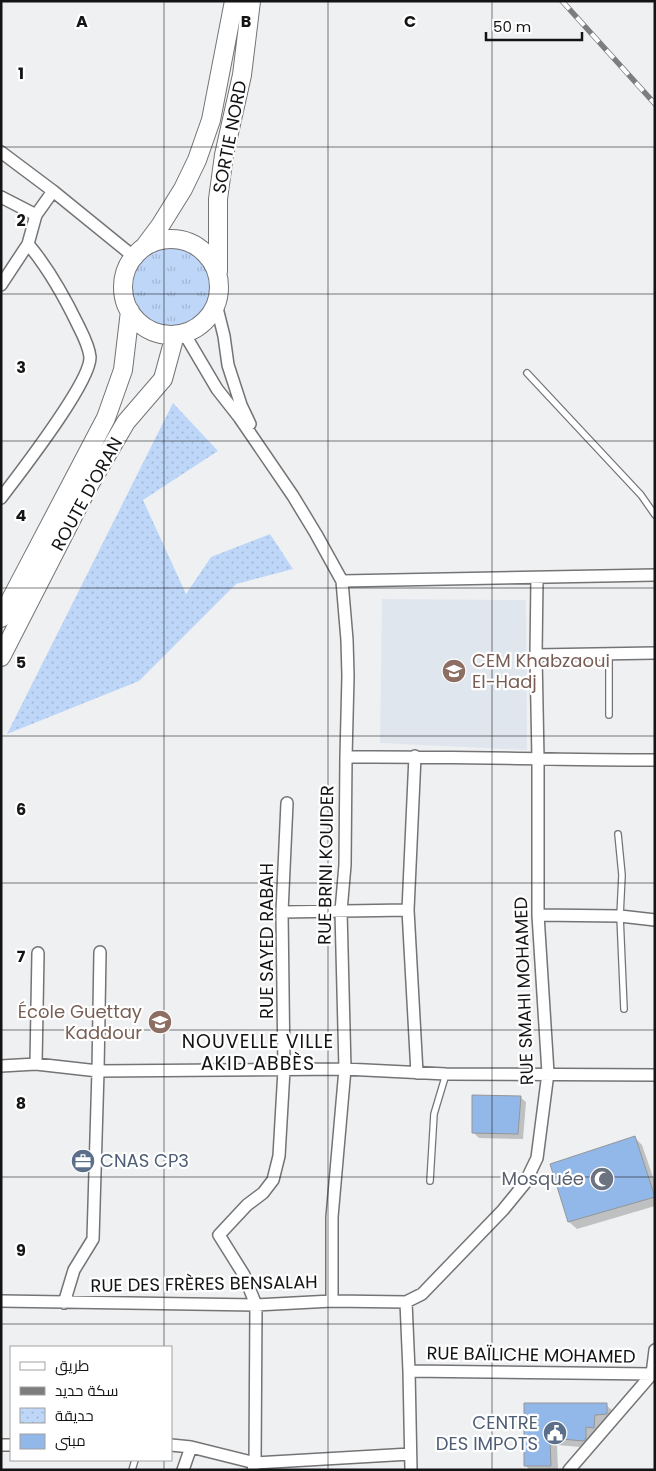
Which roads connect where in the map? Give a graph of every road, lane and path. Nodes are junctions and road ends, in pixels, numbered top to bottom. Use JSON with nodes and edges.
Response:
{"nodes":[{"id":1,"x":234,"y":1,"type":"edge"},
{"id":2,"x":251,"y":1,"type":"edge"},
{"id":3,"x":1,"y":152,"type":"edge"},
{"id":4,"x":52,"y":190,"type":"junction"},
{"id":5,"x":1,"y":197,"type":"edge"},
{"id":6,"x":36,"y":215,"type":"junction"},
{"id":7,"x":28,"y":244,"type":"junction"},
{"id":8,"x":139,"y":251,"type":"junction"},
{"id":9,"x":218,"y":273,"type":"junction"},
{"id":10,"x":1,"y":285,"type":"edge"},
{"id":11,"x":216,"y":304,"type":"junction"},
{"id":12,"x":130,"y":311,"type":"junction"},
{"id":13,"x":179,"y":334,"type":"junction"},
{"id":14,"x":527,"y":373,"type":"dead end"},
{"id":15,"x":264,"y":452,"type":"junction"},
{"id":16,"x":1,"y":498,"type":"edge"},
{"id":17,"x":655,"y":515,"type":"edge"},
{"id":18,"x":655,"y":575,"type":"edge"},
{"id":19,"x":537,"y":578,"type":"junction"},
{"id":20,"x":342,"y":582,"type":"junction"},
{"id":21,"x":1,"y":618,"type":"edge"},
{"id":22,"x":655,"y":653,"type":"edge"},
{"id":23,"x":609,"y":654,"type":"junction"},
{"id":24,"x":536,"y":655,"type":"junction"},
{"id":25,"x":1,"y":657,"type":"edge"},
{"id":26,"x":609,"y":715,"type":"dead end"},
{"id":27,"x":415,"y":756,"type":"junction"},
{"id":28,"x":346,"y":757,"type":"junction"},
{"id":29,"x":538,"y":760,"type":"junction"},
{"id":30,"x":655,"y":760,"type":"edge"},
{"id":31,"x":287,"y":803,"type":"dead end"},
{"id":32,"x":618,"y":834,"type":"dead end"},
{"id":33,"x":408,"y":910,"type":"junction"},
{"id":34,"x":341,"y":911,"type":"junction"},
{"id":35,"x":282,"y":912,"type":"junction"},
{"id":36,"x":538,"y":915,"type":"junction"},
{"id":37,"x":620,"y":916,"type":"junction"},
{"id":38,"x":655,"y":920,"type":"edge"},
{"id":39,"x":100,"y":952,"type":"dead end"},
{"id":40,"x":38,"y":953,"type":"dead end"},
{"id":41,"x":624,"y":1009,"type":"dead end"},
{"id":42,"x":36,"y":1064,"type":"junction"},
{"id":43,"x":1,"y":1066,"type":"edge"},
{"id":44,"x":345,"y":1069,"type":"junction"},
{"id":45,"x":284,"y":1070,"type":"junction"},
{"id":46,"x":98,"y":1071,"type":"junction"},
{"id":47,"x":417,"y":1072,"type":"junction"},
{"id":48,"x":548,"y":1073,"type":"junction"},
{"id":49,"x":446,"y":1074,"type":"junction"},
{"id":50,"x":655,"y":1075,"type":"edge"},
{"id":51,"x":430,"y":1181,"type":"dead end"},
{"id":52,"x":332,"y":1300,"type":"junction"},
{"id":53,"x":1,"y":1301,"type":"edge"},
{"id":54,"x":406,"y":1302,"type":"junction"},
{"id":55,"x":64,"y":1303,"type":"junction"},
{"id":56,"x":256,"y":1304,"type":"junction"},
{"id":57,"x":655,"y":1350,"type":"edge"},
{"id":58,"x":409,"y":1372,"type":"junction"},
{"id":59,"x":652,"y":1374,"type":"junction"},
{"id":60,"x":172,"y":1445,"type":"edge"},
{"id":61,"x":191,"y":1446,"type":"junction"},
{"id":62,"x":410,"y":1454,"type":"junction"},
{"id":63,"x":254,"y":1466,"type":"edge"},
{"id":64,"x":183,"y":1470,"type":"edge"},
{"id":65,"x":411,"y":1470,"type":"edge"},
{"id":66,"x":569,"y":1470,"type":"edge"}],
"edges":[{"from":1,"to":8,"type":"main road"},
{"from":2,"to":9,"type":"main road","name":"SORTIE NORD"},
{"from":3,"to":4,"type":"street"},
{"from":4,"to":6,"type":"street"},
{"from":4,"to":8,"type":"street"},
{"from":5,"to":6,"type":"street"},
{"from":6,"to":7,"type":"street"},
{"from":7,"to":10,"type":"street"},
{"from":7,"to":16,"type":"street"},
{"from":8,"to":9,"type":"main road"},
{"from":8,"to":12,"type":"main road"},
{"from":9,"to":11,"type":"main road"},
{"from":11,"to":13,"type":"main road"},
{"from":11,"to":15,"type":"street"},
{"from":12,"to":13,"type":"main road"},
{"from":12,"to":21,"type":"main road","name":"ROUTE D'ORAN"},
{"from":13,"to":15,"type":"street"},
{"from":13,"to":25,"type":"main road","name":"ROUTE D'ORAN"},
{"from":14,"to":17,"type":"lane"},
{"from":15,"to":20,"type":"street","name":"RUE BRINI KOUIDER"},
{"from":18,"to":19,"type":"street"},
{"from":19,"to":20,"type":"street"},
{"from":19,"to":24,"type":"street","name":"RUE SMAHI MOHAMED"},
{"from":20,"to":28,"type":"street","name":"RUE BRINI KOUIDER"},
{"from":22,"to":23,"type":"street"},
{"from":23,"to":24,"type":"street"},
{"from":23,"to":26,"type":"lane"},
{"from":24,"to":29,"type":"street","name":"RUE SMAHI MOHAMED"},
{"from":27,"to":28,"type":"street"},
{"from":27,"to":29,"type":"street"},
{"from":27,"to":33,"type":"street"},
{"from":28,"to":34,"type":"street","name":"RUE BRINI KOUIDER"},
{"from":29,"to":30,"type":"street"},
{"from":29,"to":36,"type":"street","name":"RUE SMAHI MOHAMED"},
{"from":31,"to":35,"type":"street","name":"RUE SAYED RABAH"},
{"from":32,"to":37,"type":"lane"},
{"from":33,"to":34,"type":"street"},
{"from":33,"to":47,"type":"street"},
{"from":34,"to":35,"type":"street"},
{"from":34,"to":44,"type":"street","name":"RUE BRINI KOUIDER"},
{"from":35,"to":45,"type":"street","name":"RUE SAYED RABAH"},
{"from":36,"to":37,"type":"street"},
{"from":36,"to":48,"type":"street","name":"RUE SMAHI MOHAMED"},
{"from":37,"to":38,"type":"street"},
{"from":37,"to":41,"type":"lane"},
{"from":39,"to":46,"type":"street"},
{"from":40,"to":42,"type":"street"},
{"from":42,"to":43,"type":"street"},
{"from":42,"to":46,"type":"street"},
{"from":44,"to":45,"type":"street"},
{"from":44,"to":47,"type":"street"},
{"from":44,"to":52,"type":"street","name":"RUE BRINI KOUIDER"},
{"from":45,"to":46,"type":"street"},
{"from":45,"to":56,"type":"street","name":"RUE SAYED RABAH"},
{"from":46,"to":55,"type":"street"},
{"from":47,"to":49,"type":"street"},
{"from":48,"to":49,"type":"street"},
{"from":48,"to":50,"type":"street"},
{"from":48,"to":54,"type":"street","name":"RUE SMAHI MOHAMED"},
{"from":49,"to":51,"type":"lane"},
{"from":52,"to":54,"type":"street","name":"RUE DES FRÈRES BENSALAH"},
{"from":52,"to":56,"type":"street","name":"RUE DES FRÈRES BENSALAH"},
{"from":53,"to":55,"type":"street","name":"RUE DES FRÈRES BENSALAH"},
{"from":54,"to":58,"type":"street"},
{"from":55,"to":56,"type":"street","name":"RUE DES FRÈRES BENSALAH"},
{"from":56,"to":63,"type":"street"},
{"from":57,"to":59,"type":"street"},
{"from":58,"to":59,"type":"street","name":"RUE BAÏLICHE MOHAMED"},
{"from":58,"to":62,"type":"street"},
{"from":59,"to":66,"type":"street"},
{"from":60,"to":61,"type":"street"},
{"from":61,"to":63,"type":"street"},
{"from":61,"to":64,"type":"street"},
{"from":62,"to":63,"type":"street"},
{"from":62,"to":65,"type":"street"}]}
